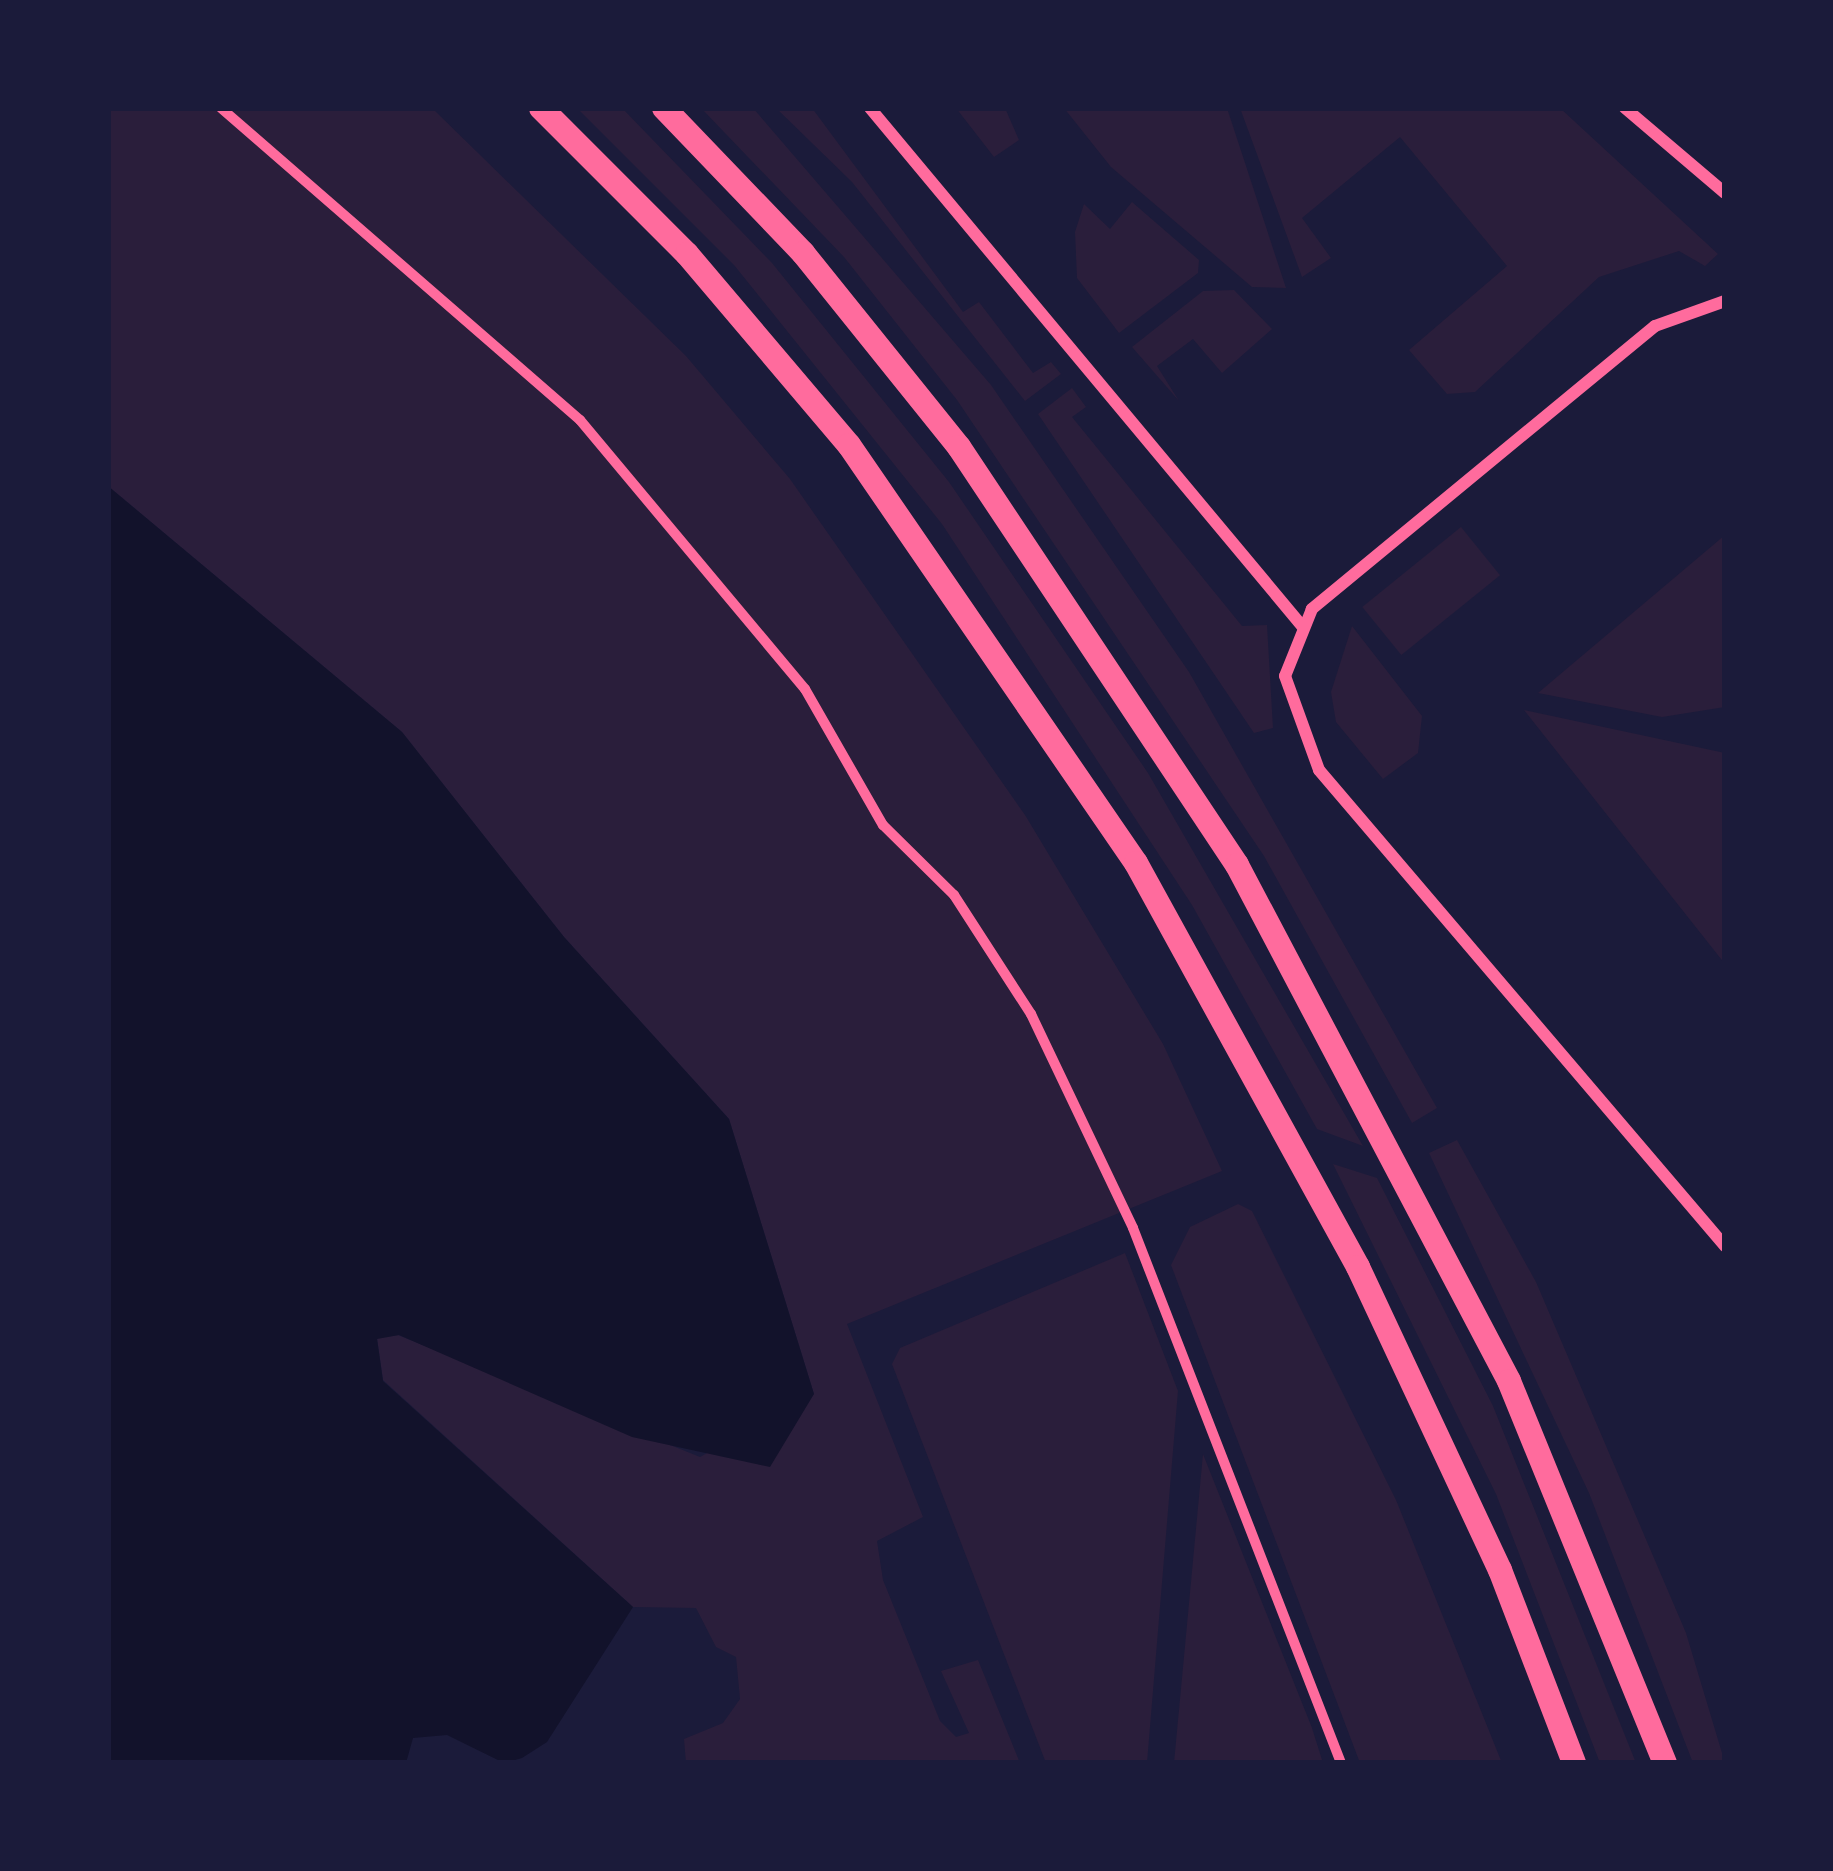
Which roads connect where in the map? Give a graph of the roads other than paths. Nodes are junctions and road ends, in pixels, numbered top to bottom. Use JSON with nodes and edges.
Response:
{"nodes":[{"id":1,"x":221,"y":108,"type":"edge"},
{"id":2,"x":542,"y":108,"type":"edge"},
{"id":3,"x":664,"y":108,"type":"edge"},
{"id":4,"x":870,"y":108,"type":"edge"},
{"id":5,"x":1625,"y":108,"type":"edge"},
{"id":6,"x":1725,"y":193,"type":"edge"},
{"id":7,"x":1725,"y":301,"type":"edge"},
{"id":8,"x":1302,"y":626,"type":"junction"},
{"id":9,"x":1725,"y":1246,"type":"edge"},
{"id":10,"x":1341,"y":1763,"type":"edge"},
{"id":11,"x":1574,"y":1763,"type":"edge"},
{"id":12,"x":1665,"y":1763,"type":"edge"}],
"edges":[{"from":1,"to":10,"type":"street"},
{"from":2,"to":11,"type":"main road"},
{"from":3,"to":12,"type":"main road"},
{"from":4,"to":8,"type":"street"},
{"from":5,"to":6,"type":"street"},
{"from":7,"to":8,"type":"street"},
{"from":8,"to":9,"type":"street"}]}
